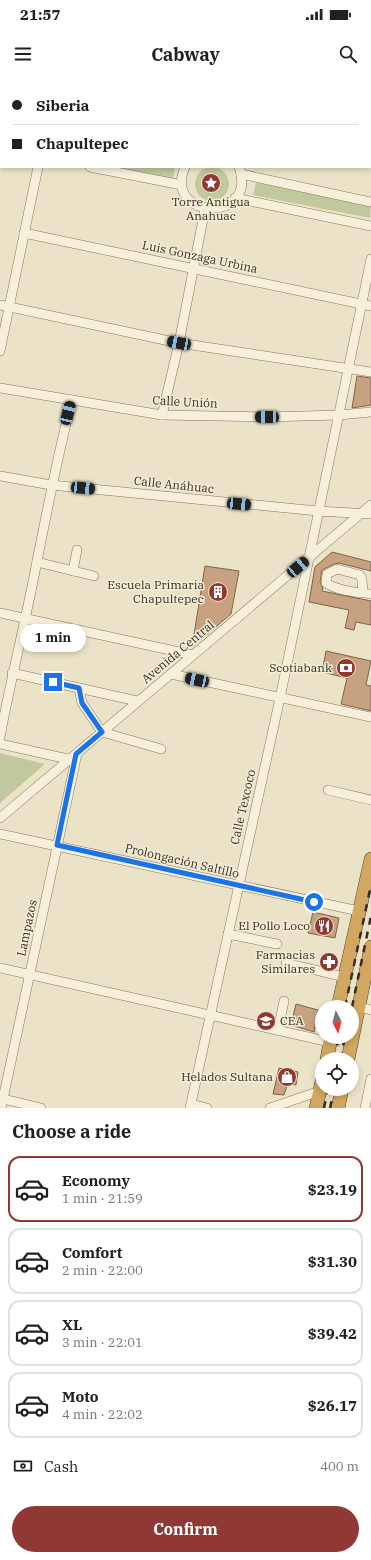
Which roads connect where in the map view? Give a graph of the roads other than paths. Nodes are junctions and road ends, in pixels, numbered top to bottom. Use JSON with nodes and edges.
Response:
{"nodes":[{"id":1,"x":38,"y":168,"type":"edge"},
{"id":2,"x":95,"y":168,"type":"edge"},
{"id":3,"x":185,"y":168,"type":"edge"},
{"id":4,"x":240,"y":170,"type":"edge"},
{"id":5,"x":182,"y":185,"type":"junction"},
{"id":6,"x":235,"y":198,"type":"junction"},
{"id":7,"x":371,"y":202,"type":"edge"},
{"id":8,"x":205,"y":209,"type":"junction"},
{"id":9,"x":371,"y":226,"type":"edge"},
{"id":10,"x":24,"y":233,"type":"junction"},
{"id":11,"x":371,"y":259,"type":"edge"},
{"id":12,"x":194,"y":268,"type":"junction"},
{"id":13,"x":0,"y":305,"type":"edge"},
{"id":14,"x":366,"y":305,"type":"edge"},
{"id":15,"x":9,"y":308,"type":"junction"},
{"id":16,"x":179,"y":343,"type":"junction"},
{"id":17,"x":0,"y":351,"type":"edge"},
{"id":18,"x":349,"y":368,"type":"junction"},
{"id":19,"x":371,"y":372,"type":"edge"},
{"id":20,"x":0,"y":388,"type":"edge"},
{"id":21,"x":72,"y":400,"type":"junction"},
{"id":22,"x":371,"y":412,"type":"edge"},
{"id":23,"x":162,"y":415,"type":"junction"},
{"id":24,"x":339,"y":415,"type":"junction"},
{"id":25,"x":0,"y":476,"type":"edge"},
{"id":26,"x":51,"y":485,"type":"junction"},
{"id":27,"x":371,"y":504,"type":"edge"},
{"id":28,"x":318,"y":511,"type":"junction"},
{"id":29,"x":359,"y":514,"type":"junction"},
{"id":30,"x":371,"y":514,"type":"edge"},
{"id":31,"x":77,"y":550,"type":"dead end"},
{"id":32,"x":309,"y":557,"type":"junction"},
{"id":33,"x":37,"y":562,"type":"junction"},
{"id":34,"x":74,"y":571,"type":"junction"},
{"id":35,"x":94,"y":576,"type":"dead end"},
{"id":36,"x":0,"y":613,"type":"edge"},
{"id":37,"x":24,"y":618,"type":"junction"},
{"id":38,"x":193,"y":655,"type":"junction"},
{"id":39,"x":12,"y":673,"type":"junction"},
{"id":40,"x":171,"y":674,"type":"junction"},
{"id":41,"x":79,"y":688,"type":"junction"},
{"id":42,"x":280,"y":698,"type":"junction"},
{"id":43,"x":137,"y":701,"type":"junction"},
{"id":44,"x":371,"y":717,"type":"edge"},
{"id":45,"x":102,"y":732,"type":"junction"},
{"id":46,"x":0,"y":737,"type":"edge"},
{"id":47,"x":0,"y":744,"type":"edge"},
{"id":48,"x":161,"y":749,"type":"dead end"},
{"id":49,"x":76,"y":754,"type":"junction"},
{"id":50,"x":68,"y":759,"type":"junction"},
{"id":51,"x":328,"y":790,"type":"dead end"},
{"id":52,"x":371,"y":800,"type":"edge"},
{"id":53,"x":0,"y":818,"type":"edge"},
{"id":54,"x":0,"y":834,"type":"edge"},
{"id":55,"x":57,"y":845,"type":"junction"},
{"id":56,"x":371,"y":859,"type":"edge"},
{"id":57,"x":238,"y":886,"type":"junction"},
{"id":58,"x":359,"y":911,"type":"junction"},
{"id":59,"x":228,"y":934,"type":"junction"},
{"id":60,"x":277,"y":944,"type":"dead end"},
{"id":61,"x":371,"y":947,"type":"edge"},
{"id":62,"x":286,"y":963,"type":"dead end"},
{"id":63,"x":0,"y":968,"type":"edge"},
{"id":64,"x":30,"y":974,"type":"junction"},
{"id":65,"x":344,"y":977,"type":"junction"},
{"id":66,"x":339,"y":1000,"type":"edge"},
{"id":67,"x":284,"y":1001,"type":"dead end"},
{"id":68,"x":365,"y":1009,"type":"edge"},
{"id":69,"x":210,"y":1016,"type":"junction"},
{"id":70,"x":278,"y":1030,"type":"junction"},
{"id":71,"x":315,"y":1036,"type":"edge"},
{"id":72,"x":350,"y":1052,"type":"edge"},
{"id":73,"x":371,"y":1079,"type":"edge"},
{"id":74,"x":315,"y":1089,"type":"edge"},
{"id":75,"x":319,"y":1096,"type":"edge"},
{"id":76,"x":341,"y":1096,"type":"edge"},
{"id":77,"x":2,"y":1102,"type":"edge"},
{"id":78,"x":190,"y":1106,"type":"edge"},
{"id":79,"x":41,"y":1108,"type":"edge"},
{"id":80,"x":207,"y":1108,"type":"edge"},
{"id":81,"x":270,"y":1108,"type":"edge"},
{"id":82,"x":316,"y":1108,"type":"edge"},
{"id":83,"x":338,"y":1108,"type":"edge"},
{"id":84,"x":365,"y":1108,"type":"edge"}],
"edges":[{"from":1,"to":10,"type":"street"},
{"from":2,"to":5,"type":"street"},
{"from":3,"to":5,"type":"street"},
{"from":4,"to":6,"type":"street"},
{"from":4,"to":7,"type":"street"},
{"from":5,"to":8,"type":"street"},
{"from":6,"to":8,"type":"street"},
{"from":6,"to":9,"type":"street"},
{"from":8,"to":12,"type":"street"},
{"from":10,"to":12,"type":"street","name":"Luis Gonzaga Urbina"},
{"from":10,"to":15,"type":"street"},
{"from":11,"to":14,"type":"street","name":"Calle Texcoco"},
{"from":12,"to":14,"type":"street","name":"Luis Gonzaga Urbina"},
{"from":12,"to":16,"type":"street"},
{"from":13,"to":15,"type":"street"},
{"from":14,"to":18,"type":"street","name":"Calle Texcoco"},
{"from":15,"to":16,"type":"street"},
{"from":15,"to":17,"type":"street"},
{"from":16,"to":18,"type":"street"},
{"from":16,"to":23,"type":"street"},
{"from":18,"to":19,"type":"street"},
{"from":18,"to":24,"type":"street","name":"Calle Texcoco"},
{"from":20,"to":21,"type":"street","name":"Calle Unión"},
{"from":21,"to":23,"type":"street","name":"Calle Unión"},
{"from":21,"to":26,"type":"street"},
{"from":22,"to":24,"type":"street","name":"Calle Unión"},
{"from":23,"to":24,"type":"street","name":"Calle Unión"},
{"from":24,"to":28,"type":"street","name":"Calle Texcoco"},
{"from":25,"to":26,"type":"street","name":"Calle Anáhuac"},
{"from":26,"to":28,"type":"street","name":"Calle Anáhuac"},
{"from":26,"to":33,"type":"street"},
{"from":27,"to":29,"type":"street","name":"Avenida Central"},
{"from":28,"to":29,"type":"street","name":"Calle Anáhuac"},
{"from":28,"to":32,"type":"street","name":"Calle Texcoco"},
{"from":29,"to":30,"type":"street","name":"Calle Anáhuac"},
{"from":29,"to":32,"type":"street","name":"Avenida Central"},
{"from":31,"to":34,"type":"street"},
{"from":32,"to":38,"type":"street","name":"Avenida Central"},
{"from":32,"to":42,"type":"street","name":"Calle Texcoco"},
{"from":33,"to":34,"type":"street"},
{"from":33,"to":37,"type":"street"},
{"from":34,"to":35,"type":"street"},
{"from":36,"to":37,"type":"street"},
{"from":37,"to":38,"type":"street"},
{"from":37,"to":39,"type":"street"},
{"from":38,"to":40,"type":"street","name":"Avenida Central"},
{"from":39,"to":41,"type":"street"},
{"from":39,"to":46,"type":"street"},
{"from":40,"to":42,"type":"street"},
{"from":40,"to":43,"type":"street","name":"Avenida Central"},
{"from":41,"to":43,"type":"street"},
{"from":41,"to":45,"type":"street"},
{"from":42,"to":44,"type":"street"},
{"from":42,"to":57,"type":"street","name":"Calle Texcoco"},
{"from":43,"to":45,"type":"street","name":"Avenida Central"},
{"from":45,"to":48,"type":"street"},
{"from":45,"to":49,"type":"street","name":"Avenida Central"},
{"from":47,"to":50,"type":"street"},
{"from":49,"to":50,"type":"street","name":"Avenida Central"},
{"from":49,"to":55,"type":"street","name":"Lampazos"},
{"from":50,"to":53,"type":"street","name":"Avenida Central"},
{"from":51,"to":52,"type":"street"},
{"from":54,"to":55,"type":"street","name":"Prolongación Saltillo"},
{"from":55,"to":57,"type":"street","name":"Prolongación Saltillo"},
{"from":55,"to":64,"type":"street","name":"Lampazos"},
{"from":56,"to":58,"type":"highway"},
{"from":57,"to":58,"type":"street","name":"Prolongación Saltillo"},
{"from":57,"to":59,"type":"street","name":"Calle Texcoco"},
{"from":58,"to":65,"type":"highway"},
{"from":59,"to":60,"type":"street"},
{"from":59,"to":69,"type":"street","name":"Calle Texcoco"},
{"from":61,"to":68,"type":"highway"},
{"from":62,"to":65,"type":"street"},
{"from":63,"to":64,"type":"street"},
{"from":64,"to":69,"type":"street"},
{"from":64,"to":77,"type":"street","name":"Lampazos"},
{"from":65,"to":66,"type":"highway"},
{"from":67,"to":70,"type":"street"},
{"from":68,"to":72,"type":"highway"},
{"from":69,"to":70,"type":"street"},
{"from":69,"to":78,"type":"street","name":"Calle Texcoco"},
{"from":70,"to":71,"type":"street"},
{"from":73,"to":84,"type":"street"},
{"from":74,"to":81,"type":"street"},
{"from":75,"to":82,"type":"highway"},
{"from":76,"to":83,"type":"highway"},
{"from":77,"to":79,"type":"street"},
{"from":78,"to":80,"type":"street"}]}
